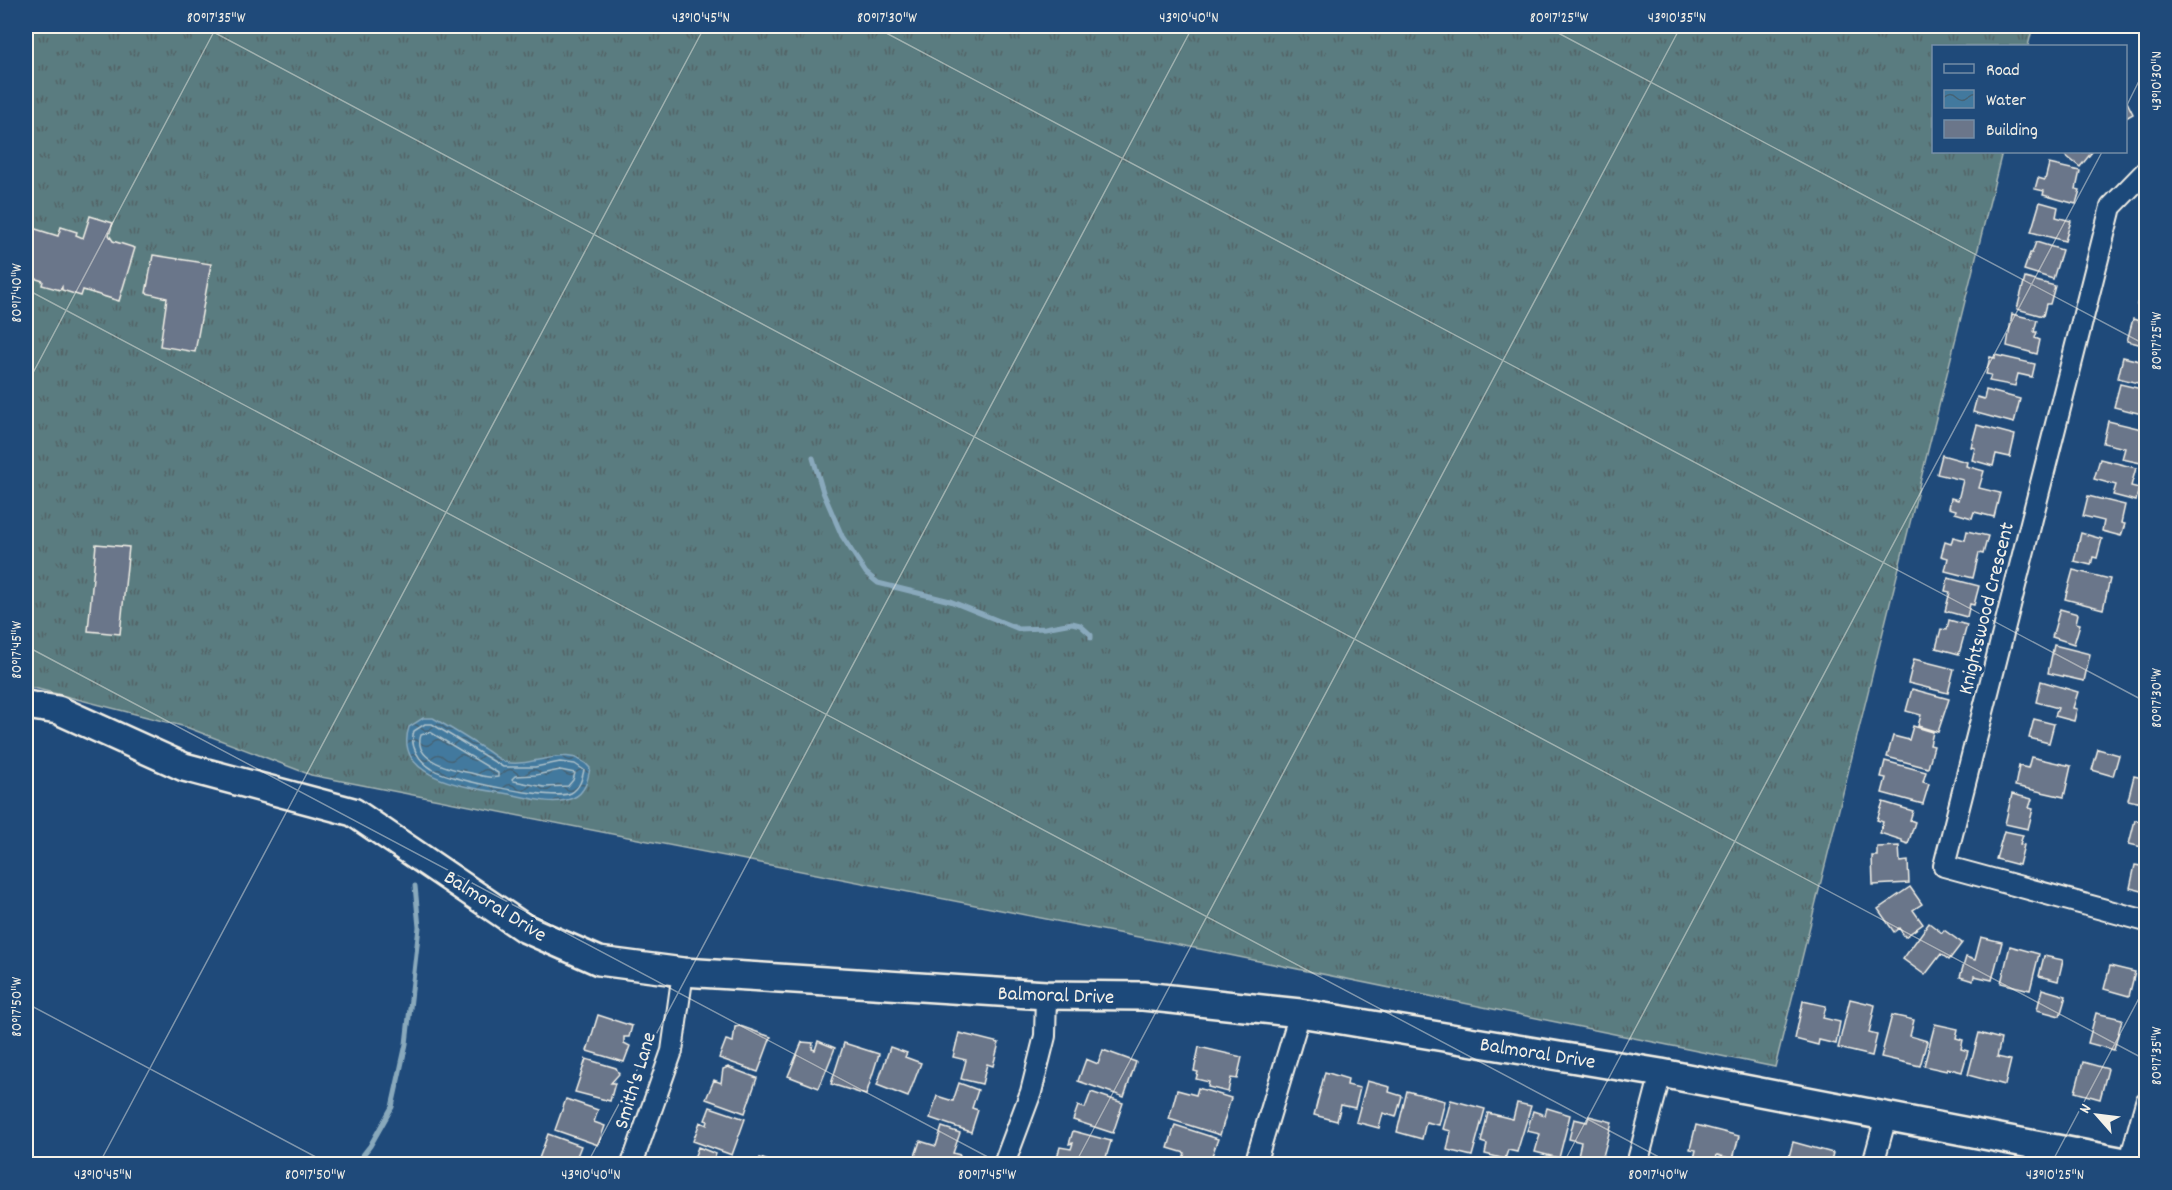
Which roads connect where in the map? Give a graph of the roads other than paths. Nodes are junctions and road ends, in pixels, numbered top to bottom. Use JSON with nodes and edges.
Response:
{"nodes":[{"id":1,"x":2146,"y":171,"type":"edge"},
{"id":2,"x":26,"y":705,"type":"edge"},
{"id":3,"x":2146,"y":921,"type":"edge"},
{"id":4,"x":683,"y":972,"type":"junction"},
{"id":5,"x":1046,"y":995,"type":"junction"},
{"id":6,"x":1300,"y":1013,"type":"junction"},
{"id":7,"x":1661,"y":1073,"type":"junction"},
{"id":8,"x":2146,"y":1102,"type":"edge"},
{"id":9,"x":1886,"y":1117,"type":"junction"},
{"id":10,"x":633,"y":1164,"type":"edge"},
{"id":11,"x":1004,"y":1164,"type":"edge"},
{"id":12,"x":1255,"y":1164,"type":"edge"},
{"id":13,"x":1637,"y":1164,"type":"edge"},
{"id":14,"x":1873,"y":1164,"type":"edge"},
{"id":15,"x":2131,"y":1164,"type":"edge"}],
"edges":[{"from":1,"to":3,"type":"street","name":"Knightswood Crescent"},
{"from":2,"to":4,"type":"street","name":"Balmoral Drive"},
{"from":4,"to":5,"type":"street","name":"Balmoral Drive"},
{"from":4,"to":10,"type":"street","name":"Smith's Lane"},
{"from":5,"to":6,"type":"street","name":"Balmoral Drive"},
{"from":5,"to":11,"type":"street"},
{"from":6,"to":7,"type":"street","name":"Balmoral Drive"},
{"from":6,"to":12,"type":"street"},
{"from":7,"to":9,"type":"street","name":"Balmoral Drive"},
{"from":7,"to":13,"type":"street"},
{"from":8,"to":15,"type":"street"},
{"from":9,"to":14,"type":"street"},
{"from":9,"to":15,"type":"street","name":"Balmoral Drive"}]}
